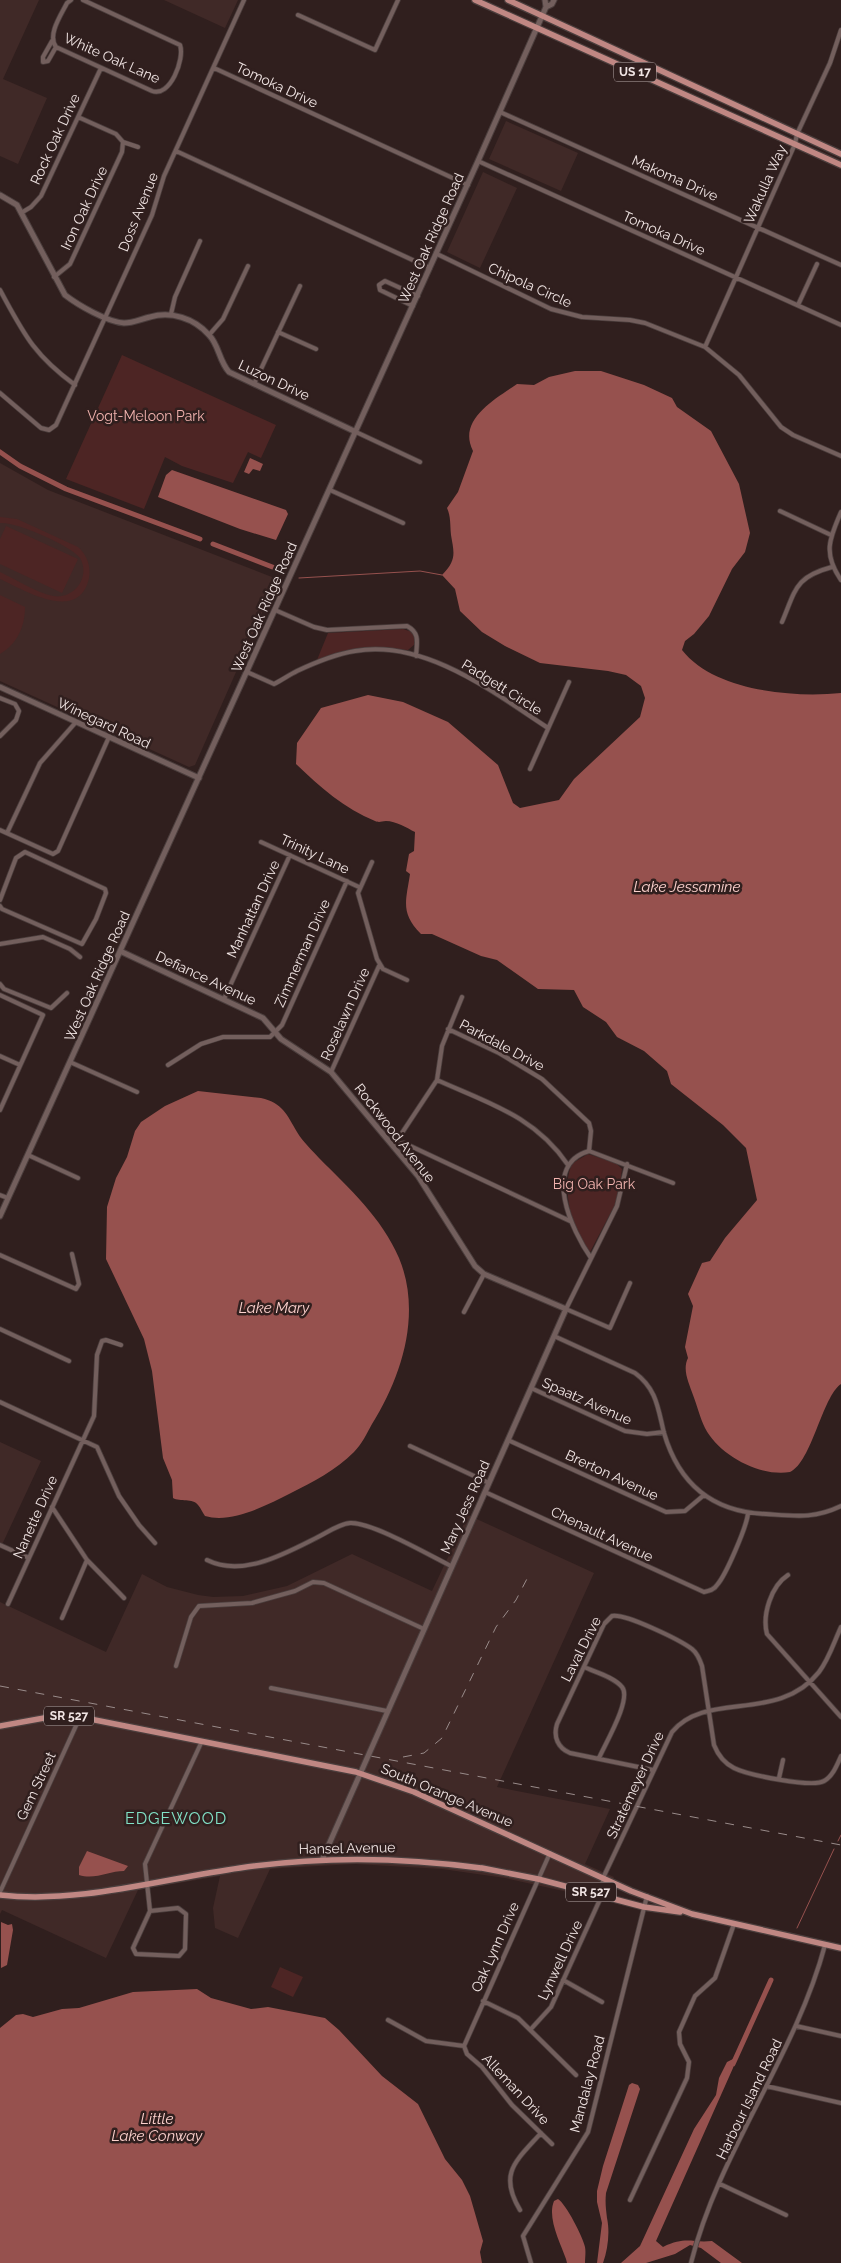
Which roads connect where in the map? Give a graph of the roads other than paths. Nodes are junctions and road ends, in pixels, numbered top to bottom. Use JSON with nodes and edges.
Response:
{"nodes":[{"id":1,"x":71,"y":0,"type":"edge"},
{"id":2,"x":83,"y":0,"type":"edge"},
{"id":3,"x":244,"y":0,"type":"edge"},
{"id":4,"x":398,"y":0,"type":"edge"},
{"id":5,"x":475,"y":0,"type":"edge"},
{"id":6,"x":508,"y":0,"type":"edge"},
{"id":7,"x":546,"y":0,"type":"edge"},
{"id":8,"x":554,"y":0,"type":"edge"},
{"id":9,"x":546,"y":7,"type":"junction"},
{"id":10,"x":298,"y":15,"type":"dead end"},
{"id":11,"x":542,"y":16,"type":"junction"},
{"id":12,"x":536,"y":28,"type":"junction"},
{"id":13,"x":841,"y":30,"type":"edge"},
{"id":14,"x":52,"y":41,"type":"junction"},
{"id":15,"x":56,"y":47,"type":"junction"},
{"id":16,"x":101,"y":68,"type":"junction"},
{"id":17,"x":214,"y":68,"type":"junction"},
{"id":18,"x":500,"y":112,"type":"junction"},
{"id":19,"x":78,"y":117,"type":"junction"},
{"id":20,"x":797,"y":134,"type":"junction"},
{"id":21,"x":123,"y":142,"type":"junction"},
{"id":22,"x":795,"y":144,"type":"junction"},
{"id":23,"x":138,"y":147,"type":"dead end"},
{"id":24,"x":176,"y":151,"type":"junction"},
{"id":25,"x":841,"y":154,"type":"edge"},
{"id":26,"x":478,"y":161,"type":"junction"},
{"id":27,"x":841,"y":165,"type":"edge"},
{"id":28,"x":468,"y":185,"type":"junction"},
{"id":29,"x":0,"y":194,"type":"edge"},
{"id":30,"x":21,"y":213,"type":"junction"},
{"id":31,"x":758,"y":228,"type":"junction"},
{"id":32,"x":200,"y":241,"type":"dead end"},
{"id":33,"x":436,"y":254,"type":"junction"},
{"id":34,"x":817,"y":264,"type":"dead end"},
{"id":35,"x":841,"y":265,"type":"edge"},
{"id":36,"x":248,"y":266,"type":"dead end"},
{"id":37,"x":430,"y":268,"type":"junction"},
{"id":38,"x":54,"y":277,"type":"junction"},
{"id":39,"x":736,"y":277,"type":"junction"},
{"id":40,"x":300,"y":286,"type":"dead end"},
{"id":41,"x":0,"y":290,"type":"edge"},
{"id":42,"x":418,"y":296,"type":"junction"},
{"id":43,"x":798,"y":305,"type":"junction"},
{"id":44,"x":413,"y":306,"type":"junction"},
{"id":45,"x":171,"y":314,"type":"junction"},
{"id":46,"x":105,"y":316,"type":"junction"},
{"id":47,"x":841,"y":325,"type":"edge"},
{"id":48,"x":278,"y":332,"type":"junction"},
{"id":49,"x":209,"y":335,"type":"junction"},
{"id":50,"x":705,"y":347,"type":"junction"},
{"id":51,"x":316,"y":349,"type":"dead end"},
{"id":52,"x":254,"y":384,"type":"junction"},
{"id":53,"x":74,"y":385,"type":"junction"},
{"id":54,"x":0,"y":393,"type":"edge"},
{"id":55,"x":356,"y":432,"type":"junction"},
{"id":56,"x":841,"y":456,"type":"edge"},
{"id":57,"x":420,"y":462,"type":"dead end"},
{"id":58,"x":330,"y":490,"type":"junction"},
{"id":59,"x":780,"y":511,"type":"dead end"},
{"id":60,"x":841,"y":512,"type":"edge"},
{"id":61,"x":403,"y":523,"type":"dead end"},
{"id":62,"x":831,"y":535,"type":"junction"},
{"id":63,"x":832,"y":567,"type":"junction"},
{"id":64,"x":841,"y":580,"type":"edge"},
{"id":65,"x":275,"y":610,"type":"junction"},
{"id":66,"x":782,"y":622,"type":"dead end"},
{"id":67,"x":416,"y":656,"type":"junction"},
{"id":68,"x":247,"y":672,"type":"junction"},
{"id":69,"x":569,"y":682,"type":"dead end"},
{"id":70,"x":0,"y":687,"type":"edge"},
{"id":71,"x":0,"y":698,"type":"edge"},
{"id":72,"x":76,"y":722,"type":"junction"},
{"id":73,"x":548,"y":728,"type":"junction"},
{"id":74,"x":0,"y":736,"type":"edge"},
{"id":75,"x":109,"y":737,"type":"junction"},
{"id":76,"x":530,"y":769,"type":"dead end"},
{"id":77,"x":199,"y":778,"type":"junction"},
{"id":78,"x":0,"y":830,"type":"edge"},
{"id":79,"x":7,"y":833,"type":"junction"},
{"id":80,"x":261,"y":842,"type":"dead end"},
{"id":81,"x":290,"y":855,"type":"junction"},
{"id":82,"x":372,"y":862,"type":"dead end"},
{"id":83,"x":347,"y":881,"type":"junction"},
{"id":84,"x":359,"y":887,"type":"junction"},
{"id":85,"x":0,"y":900,"type":"edge"},
{"id":86,"x":0,"y":906,"type":"edge"},
{"id":87,"x":0,"y":944,"type":"edge"},
{"id":88,"x":120,"y":951,"type":"junction"},
{"id":89,"x":80,"y":957,"type":"dead end"},
{"id":90,"x":379,"y":966,"type":"junction"},
{"id":91,"x":407,"y":980,"type":"dead end"},
{"id":92,"x":0,"y":984,"type":"edge"},
{"id":93,"x":67,"y":993,"type":"dead end"},
{"id":94,"x":0,"y":995,"type":"edge"},
{"id":95,"x":462,"y":997,"type":"dead end"},
{"id":96,"x":224,"y":999,"type":"junction"},
{"id":97,"x":448,"y":1029,"type":"junction"},
{"id":98,"x":276,"y":1033,"type":"junction"},
{"id":99,"x":0,"y":1056,"type":"edge"},
{"id":100,"x":70,"y":1062,"type":"junction"},
{"id":101,"x":20,"y":1065,"type":"junction"},
{"id":102,"x":168,"y":1065,"type":"dead end"},
{"id":103,"x":331,"y":1072,"type":"junction"},
{"id":104,"x":437,"y":1080,"type":"junction"},
{"id":105,"x":137,"y":1092,"type":"dead end"},
{"id":106,"x":0,"y":1110,"type":"edge"},
{"id":107,"x":394,"y":1145,"type":"junction"},
{"id":108,"x":589,"y":1151,"type":"junction"},
{"id":109,"x":28,"y":1154,"type":"junction"},
{"id":110,"x":627,"y":1164,"type":"junction"},
{"id":111,"x":568,"y":1165,"type":"junction"},
{"id":112,"x":78,"y":1178,"type":"dead end"},
{"id":113,"x":673,"y":1183,"type":"dead end"},
{"id":114,"x":0,"y":1195,"type":"edge"},
{"id":115,"x":8,"y":1198,"type":"junction"},
{"id":116,"x":0,"y":1216,"type":"edge"},
{"id":117,"x":570,"y":1221,"type":"junction"},
{"id":118,"x":72,"y":1254,"type":"dead end"},
{"id":119,"x":0,"y":1255,"type":"edge"},
{"id":120,"x":591,"y":1258,"type":"junction"},
{"id":121,"x":484,"y":1274,"type":"junction"},
{"id":122,"x":630,"y":1283,"type":"dead end"},
{"id":123,"x":566,"y":1309,"type":"junction"},
{"id":124,"x":464,"y":1312,"type":"dead end"},
{"id":125,"x":0,"y":1329,"type":"edge"},
{"id":126,"x":554,"y":1336,"type":"junction"},
{"id":127,"x":122,"y":1345,"type":"dead end"},
{"id":128,"x":70,"y":1361,"type":"dead end"},
{"id":129,"x":531,"y":1388,"type":"junction"},
{"id":130,"x":0,"y":1402,"type":"edge"},
{"id":131,"x":664,"y":1432,"type":"junction"},
{"id":132,"x":83,"y":1440,"type":"junction"},
{"id":133,"x":508,"y":1440,"type":"junction"},
{"id":134,"x":410,"y":1446,"type":"dead end"},
{"id":135,"x":489,"y":1483,"type":"junction"},
{"id":136,"x":485,"y":1492,"type":"junction"},
{"id":137,"x":704,"y":1495,"type":"junction"},
{"id":138,"x":841,"y":1506,"type":"edge"},
{"id":139,"x":52,"y":1507,"type":"junction"},
{"id":140,"x":748,"y":1514,"type":"junction"},
{"id":141,"x":155,"y":1543,"type":"dead end"},
{"id":142,"x":0,"y":1545,"type":"edge"},
{"id":143,"x":29,"y":1558,"type":"junction"},
{"id":144,"x":87,"y":1560,"type":"junction"},
{"id":145,"x":207,"y":1560,"type":"dead end"},
{"id":146,"x":451,"y":1566,"type":"junction"},
{"id":147,"x":788,"y":1575,"type":"dead end"},
{"id":148,"x":124,"y":1598,"type":"dead end"},
{"id":149,"x":8,"y":1604,"type":"dead end"},
{"id":150,"x":62,"y":1618,"type":"dead end"},
{"id":151,"x":841,"y":1627,"type":"edge"},
{"id":152,"x":424,"y":1629,"type":"junction"},
{"id":153,"x":176,"y":1666,"type":"dead end"},
{"id":154,"x":584,"y":1667,"type":"junction"},
{"id":155,"x":809,"y":1683,"type":"junction"},
{"id":156,"x":271,"y":1688,"type":"dead end"},
{"id":157,"x":709,"y":1711,"type":"junction"},
{"id":158,"x":387,"y":1712,"type":"junction"},
{"id":159,"x":841,"y":1717,"type":"edge"},
{"id":160,"x":80,"y":1718,"type":"junction"},
{"id":161,"x":0,"y":1726,"type":"edge"},
{"id":162,"x":202,"y":1741,"type":"junction"},
{"id":163,"x":841,"y":1756,"type":"edge"},
{"id":164,"x":599,"y":1758,"type":"junction"},
{"id":165,"x":783,"y":1760,"type":"dead end"},
{"id":166,"x":652,"y":1770,"type":"junction"},
{"id":167,"x":361,"y":1773,"type":"junction"},
{"id":168,"x":779,"y":1778,"type":"junction"},
{"id":169,"x":550,"y":1853,"type":"junction"},
{"id":170,"x":322,"y":1860,"type":"junction"},
{"id":171,"x":603,"y":1878,"type":"junction"},
{"id":172,"x":538,"y":1879,"type":"junction"},
{"id":173,"x":146,"y":1883,"type":"junction"},
{"id":174,"x":0,"y":1893,"type":"edge"},
{"id":175,"x":602,"y":1895,"type":"junction"},
{"id":176,"x":647,"y":1896,"type":"junction"},
{"id":177,"x":644,"y":1907,"type":"junction"},
{"id":178,"x":150,"y":1911,"type":"junction"},
{"id":179,"x":692,"y":1914,"type":"junction"},
{"id":180,"x":734,"y":1924,"type":"junction"},
{"id":181,"x":826,"y":1945,"type":"junction"},
{"id":182,"x":841,"y":1948,"type":"edge"},
{"id":183,"x":563,"y":1980,"type":"junction"},
{"id":184,"x":483,"y":2001,"type":"junction"},
{"id":185,"x":602,"y":2002,"type":"dead end"},
{"id":186,"x":388,"y":2020,"type":"dead end"},
{"id":187,"x":796,"y":2026,"type":"junction"},
{"id":188,"x":530,"y":2029,"type":"junction"},
{"id":189,"x":841,"y":2036,"type":"edge"},
{"id":190,"x":464,"y":2048,"type":"junction"},
{"id":191,"x":576,"y":2075,"type":"dead end"},
{"id":192,"x":766,"y":2086,"type":"junction"},
{"id":193,"x":841,"y":2103,"type":"edge"},
{"id":194,"x":541,"y":2133,"type":"junction"},
{"id":195,"x":552,"y":2144,"type":"dead end"},
{"id":196,"x":720,"y":2184,"type":"junction"},
{"id":197,"x":630,"y":2200,"type":"dead end"},
{"id":198,"x":520,"y":2210,"type":"dead end"},
{"id":199,"x":786,"y":2215,"type":"dead end"},
{"id":200,"x":531,"y":2263,"type":"edge"},
{"id":201,"x":691,"y":2263,"type":"edge"}],
"edges":[{"from":1,"to":14,"type":"street","name":"White Oak Lane"},
{"from":2,"to":16,"type":"street","name":"White Oak Lane"},
{"from":3,"to":17,"type":"street","name":"Doss Avenue"},
{"from":4,"to":10,"type":"street"},
{"from":5,"to":12,"type":"main road","number":"US 17"},
{"from":6,"to":11,"type":"main road","number":"US 17"},
{"from":7,"to":9,"type":"street","name":"West Oak Ridge Road"},
{"from":8,"to":9,"type":"street","name":"West Oak Ridge Road"},
{"from":9,"to":11,"type":"street","name":"West Oak Ridge Road"},
{"from":11,"to":12,"type":"street","name":"West Oak Ridge Road"},
{"from":11,"to":20,"type":"main road","number":"US 17"},
{"from":12,"to":18,"type":"street","name":"West Oak Ridge Road"},
{"from":12,"to":22,"type":"main road","number":"US 17"},
{"from":13,"to":20,"type":"street","name":"Wakulla Way"},
{"from":14,"to":15,"type":"street","name":"White Oak Lane"},
{"from":14,"to":15,"type":"street"},
{"from":15,"to":16,"type":"street","name":"White Oak Lane"},
{"from":16,"to":19,"type":"street","name":"Rock Oak Drive"},
{"from":17,"to":24,"type":"street","name":"Doss Avenue"},
{"from":17,"to":28,"type":"street","name":"Tomoka Drive"},
{"from":18,"to":26,"type":"street","name":"West Oak Ridge Road"},
{"from":18,"to":31,"type":"street","name":"Makoma Drive"},
{"from":19,"to":21,"type":"street"},
{"from":19,"to":30,"type":"street","name":"Rock Oak Drive"},
{"from":20,"to":22,"type":"street","name":"Wakulla Way"},
{"from":20,"to":25,"type":"main road","number":"US 17"},
{"from":21,"to":23,"type":"street"},
{"from":21,"to":38,"type":"street","name":"Iron Oak Drive"},
{"from":22,"to":27,"type":"main road","number":"US 17"},
{"from":22,"to":31,"type":"street","name":"Wakulla Way"},
{"from":24,"to":37,"type":"street"},
{"from":24,"to":46,"type":"street","name":"Doss Avenue"},
{"from":26,"to":28,"type":"street","name":"West Oak Ridge Road"},
{"from":26,"to":39,"type":"street","name":"Tomoka Drive"},
{"from":28,"to":33,"type":"street","name":"West Oak Ridge Road"},
{"from":29,"to":30,"type":"street"},
{"from":30,"to":38,"type":"street"},
{"from":31,"to":35,"type":"street","name":"Makoma Drive"},
{"from":31,"to":39,"type":"street","name":"Wakulla Way"},
{"from":32,"to":45,"type":"street"},
{"from":33,"to":37,"type":"street","name":"West Oak Ridge Road"},
{"from":33,"to":50,"type":"street","name":"Chipola Circle"},
{"from":34,"to":43,"type":"street"},
{"from":36,"to":49,"type":"street"},
{"from":37,"to":42,"type":"street","name":"West Oak Ridge Road"},
{"from":38,"to":46,"type":"street"},
{"from":39,"to":43,"type":"street","name":"Tomoka Drive"},
{"from":39,"to":50,"type":"street","name":"Wakulla Way"},
{"from":40,"to":48,"type":"street"},
{"from":41,"to":53,"type":"street"},
{"from":42,"to":44,"type":"street","name":"West Oak Ridge Road"},
{"from":42,"to":44,"type":"street"},
{"from":43,"to":47,"type":"street","name":"Tomoka Drive"},
{"from":44,"to":55,"type":"street","name":"West Oak Ridge Road"},
{"from":45,"to":46,"type":"street"},
{"from":45,"to":49,"type":"street"},
{"from":46,"to":53,"type":"street","name":"Doss Avenue"},
{"from":48,"to":51,"type":"street"},
{"from":48,"to":52,"type":"street"},
{"from":49,"to":52,"type":"street","name":"Luzon Drive"},
{"from":50,"to":56,"type":"street","name":"Chipola Circle"},
{"from":52,"to":55,"type":"street","name":"Luzon Drive"},
{"from":53,"to":54,"type":"street","name":"Doss Avenue"},
{"from":55,"to":57,"type":"street"},
{"from":55,"to":58,"type":"street","name":"West Oak Ridge Road"},
{"from":58,"to":61,"type":"street"},
{"from":58,"to":65,"type":"street","name":"West Oak Ridge Road"},
{"from":59,"to":62,"type":"street"},
{"from":60,"to":62,"type":"street"},
{"from":62,"to":63,"type":"street"},
{"from":63,"to":64,"type":"street"},
{"from":63,"to":66,"type":"street"},
{"from":65,"to":67,"type":"street"},
{"from":65,"to":68,"type":"street","name":"West Oak Ridge Road"},
{"from":67,"to":68,"type":"street","name":"Padgett Circle"},
{"from":67,"to":73,"type":"street","name":"Padgett Circle"},
{"from":68,"to":77,"type":"street","name":"West Oak Ridge Road"},
{"from":69,"to":73,"type":"street"},
{"from":70,"to":72,"type":"street","name":"Winegard Road"},
{"from":71,"to":74,"type":"street"},
{"from":72,"to":75,"type":"street","name":"Winegard Road"},
{"from":72,"to":79,"type":"street"},
{"from":73,"to":76,"type":"street"},
{"from":75,"to":77,"type":"street","name":"Winegard Road"},
{"from":75,"to":79,"type":"street"},
{"from":77,"to":88,"type":"street","name":"West Oak Ridge Road"},
{"from":78,"to":79,"type":"street"},
{"from":80,"to":81,"type":"street","name":"Trinity Lane"},
{"from":81,"to":83,"type":"street","name":"Trinity Lane"},
{"from":81,"to":96,"type":"street","name":"Manhattan Drive"},
{"from":82,"to":84,"type":"street"},
{"from":83,"to":84,"type":"street","name":"Trinity Lane"},
{"from":83,"to":98,"type":"street","name":"Zimmerman Drive"},
{"from":84,"to":90,"type":"street"},
{"from":85,"to":86,"type":"street"},
{"from":87,"to":89,"type":"street"},
{"from":88,"to":96,"type":"street","name":"Defiance Avenue"},
{"from":88,"to":100,"type":"street","name":"West Oak Ridge Road"},
{"from":90,"to":91,"type":"street"},
{"from":90,"to":103,"type":"street","name":"Roselawn Drive"},
{"from":92,"to":93,"type":"street"},
{"from":94,"to":101,"type":"street"},
{"from":95,"to":97,"type":"street"},
{"from":96,"to":98,"type":"street","name":"Defiance Avenue"},
{"from":97,"to":104,"type":"street"},
{"from":97,"to":108,"type":"street","name":"Parkdale Drive"},
{"from":98,"to":102,"type":"street"},
{"from":98,"to":103,"type":"street","name":"Rockwood Avenue"},
{"from":99,"to":101,"type":"street"},
{"from":100,"to":105,"type":"street"},
{"from":100,"to":109,"type":"street","name":"West Oak Ridge Road"},
{"from":101,"to":106,"type":"street"},
{"from":103,"to":107,"type":"street","name":"Rockwood Avenue"},
{"from":104,"to":107,"type":"street"},
{"from":104,"to":111,"type":"street"},
{"from":107,"to":117,"type":"street"},
{"from":107,"to":121,"type":"street","name":"Rockwood Avenue"},
{"from":108,"to":110,"type":"street"},
{"from":108,"to":111,"type":"street"},
{"from":109,"to":112,"type":"street"},
{"from":109,"to":115,"type":"street","name":"West Oak Ridge Road"},
{"from":110,"to":113,"type":"street"},
{"from":110,"to":120,"type":"street","name":"Mary Jess Road"},
{"from":111,"to":117,"type":"street"},
{"from":114,"to":115,"type":"street"},
{"from":115,"to":116,"type":"street","name":"West Oak Ridge Road"},
{"from":117,"to":120,"type":"street"},
{"from":118,"to":119,"type":"street"},
{"from":120,"to":123,"type":"street","name":"Mary Jess Road"},
{"from":121,"to":123,"type":"street","name":"Rockwood Avenue"},
{"from":121,"to":124,"type":"street"},
{"from":122,"to":123,"type":"street","name":"Rockwood Avenue"},
{"from":123,"to":126,"type":"street","name":"Mary Jess Road"},
{"from":125,"to":128,"type":"street"},
{"from":126,"to":129,"type":"street","name":"Mary Jess Road"},
{"from":126,"to":131,"type":"street"},
{"from":127,"to":132,"type":"street","name":"Nanette Drive"},
{"from":129,"to":131,"type":"street","name":"Spaatz Avenue"},
{"from":129,"to":133,"type":"street","name":"Mary Jess Road"},
{"from":130,"to":132,"type":"street"},
{"from":131,"to":137,"type":"street"},
{"from":132,"to":139,"type":"street","name":"Nanette Drive"},
{"from":132,"to":141,"type":"street"},
{"from":133,"to":135,"type":"street","name":"Mary Jess Road"},
{"from":133,"to":137,"type":"street","name":"Brerton Avenue"},
{"from":134,"to":135,"type":"street"},
{"from":135,"to":136,"type":"street","name":"Mary Jess Road"},
{"from":136,"to":140,"type":"street","name":"Chenault Avenue"},
{"from":136,"to":146,"type":"street","name":"Mary Jess Road"},
{"from":137,"to":140,"type":"street"},
{"from":138,"to":140,"type":"street"},
{"from":139,"to":143,"type":"street","name":"Nanette Drive"},
{"from":139,"to":144,"type":"street"},
{"from":142,"to":143,"type":"street"},
{"from":143,"to":149,"type":"street","name":"Nanette Drive"},
{"from":144,"to":148,"type":"street"},
{"from":144,"to":150,"type":"street"},
{"from":145,"to":146,"type":"street"},
{"from":146,"to":152,"type":"street","name":"Mary Jess Road"},
{"from":147,"to":155,"type":"street"},
{"from":151,"to":155,"type":"street","name":"Stratemeyer Drive"},
{"from":152,"to":153,"type":"street"},
{"from":152,"to":158,"type":"street","name":"Mary Jess Road"},
{"from":154,"to":157,"type":"street","name":"Laval Drive"},
{"from":154,"to":164,"type":"street"},
{"from":154,"to":164,"type":"street","name":"Laval Drive"},
{"from":155,"to":157,"type":"street","name":"Stratemeyer Drive"},
{"from":155,"to":159,"type":"street"},
{"from":156,"to":158,"type":"street"},
{"from":157,"to":166,"type":"street","name":"Stratemeyer Drive"},
{"from":157,"to":168,"type":"street"},
{"from":158,"to":167,"type":"street","name":"Mary Jess Road"},
{"from":160,"to":161,"type":"main road","name":"South Orange Avenue","number":"SR 527"},
{"from":160,"to":162,"type":"main road","name":"South Orange Avenue","number":"SR 527"},
{"from":160,"to":174,"type":"street","name":"Gem Street"},
{"from":162,"to":167,"type":"main road","name":"South Orange Avenue","number":"SR 527"},
{"from":162,"to":173,"type":"street"},
{"from":163,"to":168,"type":"street"},
{"from":164,"to":166,"type":"street","name":"Laval Drive"},
{"from":165,"to":168,"type":"street"},
{"from":166,"to":171,"type":"street","name":"Stratemeyer Drive"},
{"from":167,"to":169,"type":"main road","name":"South Orange Avenue","number":"SR 527"},
{"from":167,"to":170,"type":"street","name":"Mary Jess Road"},
{"from":169,"to":171,"type":"main road","name":"South Orange Avenue","number":"SR 527"},
{"from":169,"to":172,"type":"street","name":"Oak Lynn Drive"},
{"from":170,"to":172,"type":"main road","name":"Hansel Avenue","number":"SR 527"},
{"from":170,"to":173,"type":"main road","name":"Hansel Avenue","number":"SR 527"},
{"from":171,"to":175,"type":"street"},
{"from":171,"to":176,"type":"main road","name":"South Orange Avenue","number":"SR 527"},
{"from":172,"to":175,"type":"main road","name":"Hansel Avenue","number":"SR 527"},
{"from":172,"to":184,"type":"street","name":"Oak Lynn Drive"},
{"from":173,"to":174,"type":"main road","name":"Hansel Avenue","number":"SR 527"},
{"from":173,"to":178,"type":"street"},
{"from":175,"to":177,"type":"main road","name":"Hansel Avenue","number":"SR 527"},
{"from":175,"to":183,"type":"street","name":"Lynwell Drive"},
{"from":176,"to":177,"type":"street","name":"Mandalay Road"},
{"from":176,"to":179,"type":"main road","name":"South Orange Avenue","number":"SR 527"},
{"from":177,"to":179,"type":"main road","name":"Hansel Avenue","number":"SR 527"},
{"from":177,"to":200,"type":"street","name":"Mandalay Road"},
{"from":178,"to":178,"type":"street"},
{"from":179,"to":180,"type":"main road","name":"South Orange Avenue","number":"SR 527"},
{"from":180,"to":181,"type":"main road","name":"South Orange Avenue","number":"SR 527"},
{"from":180,"to":197,"type":"street"},
{"from":181,"to":182,"type":"main road","name":"South Orange Avenue","number":"SR 527"},
{"from":181,"to":187,"type":"street","name":"Harbour Island Road"},
{"from":183,"to":185,"type":"street"},
{"from":183,"to":188,"type":"street","name":"Lynwell Drive"},
{"from":184,"to":188,"type":"street"},
{"from":184,"to":190,"type":"street","name":"Oak Lynn Drive"},
{"from":186,"to":190,"type":"street"},
{"from":187,"to":189,"type":"street"},
{"from":187,"to":192,"type":"street","name":"Harbour Island Road"},
{"from":188,"to":191,"type":"street"},
{"from":190,"to":194,"type":"street","name":"Alleman Drive"},
{"from":192,"to":193,"type":"street"},
{"from":192,"to":196,"type":"street","name":"Harbour Island Road"},
{"from":194,"to":195,"type":"street","name":"Alleman Drive"},
{"from":194,"to":198,"type":"street"},
{"from":196,"to":199,"type":"street"},
{"from":196,"to":201,"type":"street","name":"Harbour Island Road"}]}
